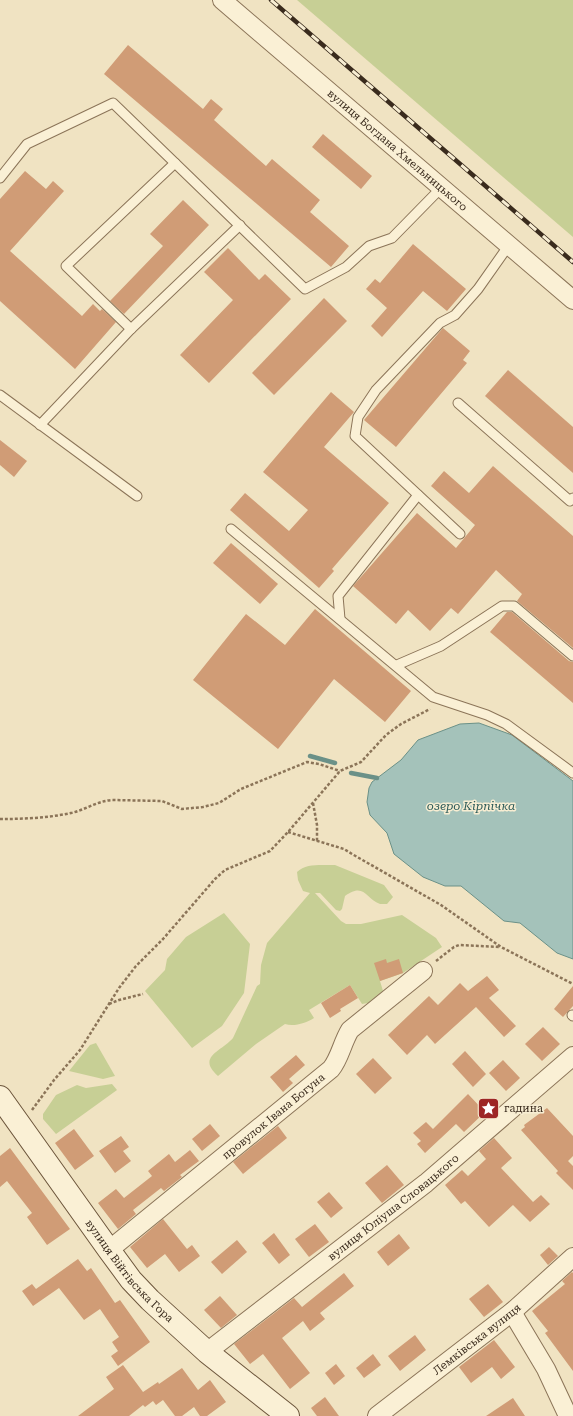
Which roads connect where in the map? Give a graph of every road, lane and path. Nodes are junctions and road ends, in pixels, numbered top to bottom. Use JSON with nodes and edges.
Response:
{"nodes":[{"id":1,"x":222,"y":0,"type":"edge"},
{"id":2,"x":174,"y":162,"type":"junction"},
{"id":3,"x":0,"y":178,"type":"edge"},
{"id":4,"x":442,"y":188,"type":"junction"},
{"id":5,"x":240,"y":225,"type":"junction"},
{"id":6,"x":509,"y":245,"type":"junction"},
{"id":7,"x":573,"y":300,"type":"edge"},
{"id":8,"x":131,"y":329,"type":"junction"},
{"id":9,"x":0,"y":395,"type":"edge"},
{"id":10,"x":458,"y":403,"type":"dead end"},
{"id":11,"x":40,"y":425,"type":"junction"},
{"id":12,"x":418,"y":495,"type":"junction"},
{"id":13,"x":137,"y":496,"type":"dead end"},
{"id":14,"x":572,"y":501,"type":"edge"},
{"id":15,"x":231,"y":529,"type":"dead end"},
{"id":16,"x":460,"y":534,"type":"dead end"},
{"id":17,"x":340,"y":619,"type":"junction"},
{"id":18,"x":573,"y":656,"type":"edge"},
{"id":19,"x":397,"y":665,"type":"junction"},
{"id":20,"x":450,"y":703,"type":"junction"},
{"id":21,"x":340,"y":771,"type":"junction"},
{"id":22,"x":573,"y":773,"type":"edge"},
{"id":23,"x":313,"y":802,"type":"junction"},
{"id":24,"x":0,"y":819,"type":"edge"},
{"id":25,"x":288,"y":832,"type":"junction"},
{"id":26,"x":317,"y":842,"type":"junction"},
{"id":27,"x":501,"y":947,"type":"junction"},
{"id":28,"x":423,"y":971,"type":"joint"},
{"id":29,"x":573,"y":984,"type":"edge"},
{"id":30,"x":143,"y":994,"type":"dead end"},
{"id":31,"x":109,"y":1004,"type":"junction"},
{"id":32,"x":573,"y":1056,"type":"edge"},
{"id":33,"x":0,"y":1097,"type":"edge"},
{"id":34,"x":18,"y":1122,"type":"junction"},
{"id":35,"x":109,"y":1250,"type":"junction"},
{"id":36,"x":573,"y":1257,"type":"edge"},
{"id":37,"x":512,"y":1312,"type":"junction"},
{"id":38,"x":207,"y":1352,"type":"junction"},
{"id":39,"x":288,"y":1416,"type":"edge"},
{"id":40,"x":377,"y":1416,"type":"edge"},
{"id":41,"x":568,"y":1416,"type":"edge"}],
"edges":[{"from":1,"to":4,"type":"street","name":"вулиця Богдана Хмельницького"},
{"from":2,"to":3,"type":"lane"},
{"from":2,"to":5,"type":"lane"},
{"from":2,"to":8,"type":"lane"},
{"from":4,"to":5,"type":"lane"},
{"from":4,"to":6,"type":"street","name":"вулиця Богдана Хмельницького"},
{"from":5,"to":8,"type":"lane"},
{"from":6,"to":7,"type":"street","name":"вулиця Богдана Хмельницького"},
{"from":6,"to":12,"type":"lane"},
{"from":8,"to":11,"type":"lane"},
{"from":9,"to":11,"type":"lane"},
{"from":10,"to":14,"type":"lane"},
{"from":11,"to":13,"type":"lane"},
{"from":12,"to":16,"type":"lane"},
{"from":12,"to":17,"type":"lane"},
{"from":15,"to":17,"type":"lane"},
{"from":17,"to":19,"type":"lane"},
{"from":18,"to":19,"type":"lane"},
{"from":19,"to":20,"type":"lane"},
{"from":20,"to":21,"type":"path"},
{"from":20,"to":22,"type":"lane"},
{"from":21,"to":23,"type":"path"},
{"from":21,"to":24,"type":"path"},
{"from":23,"to":25,"type":"path"},
{"from":23,"to":26,"type":"path"},
{"from":25,"to":26,"type":"path"},
{"from":25,"to":31,"type":"path"},
{"from":26,"to":27,"type":"path"},
{"from":27,"to":28,"type":"path"},
{"from":27,"to":29,"type":"path"},
{"from":28,"to":35,"type":"street","name":"провулок Івана Богуна"},
{"from":30,"to":31,"type":"path"},
{"from":31,"to":34,"type":"path"},
{"from":32,"to":38,"type":"street","name":"вулиця Юліуша Словацького"},
{"from":33,"to":34,"type":"street","name":"вулиця Війтівська Гора"},
{"from":34,"to":35,"type":"street","name":"вулиця Війтівська Гора"},
{"from":35,"to":38,"type":"street","name":"вулиця Війтівська Гора"},
{"from":36,"to":37,"type":"street","name":"Лемківська вулиця"},
{"from":37,"to":40,"type":"street","name":"Лемківська вулиця"},
{"from":37,"to":41,"type":"street"},
{"from":38,"to":39,"type":"street","name":"вулиця Війтівська Гора"}]}
